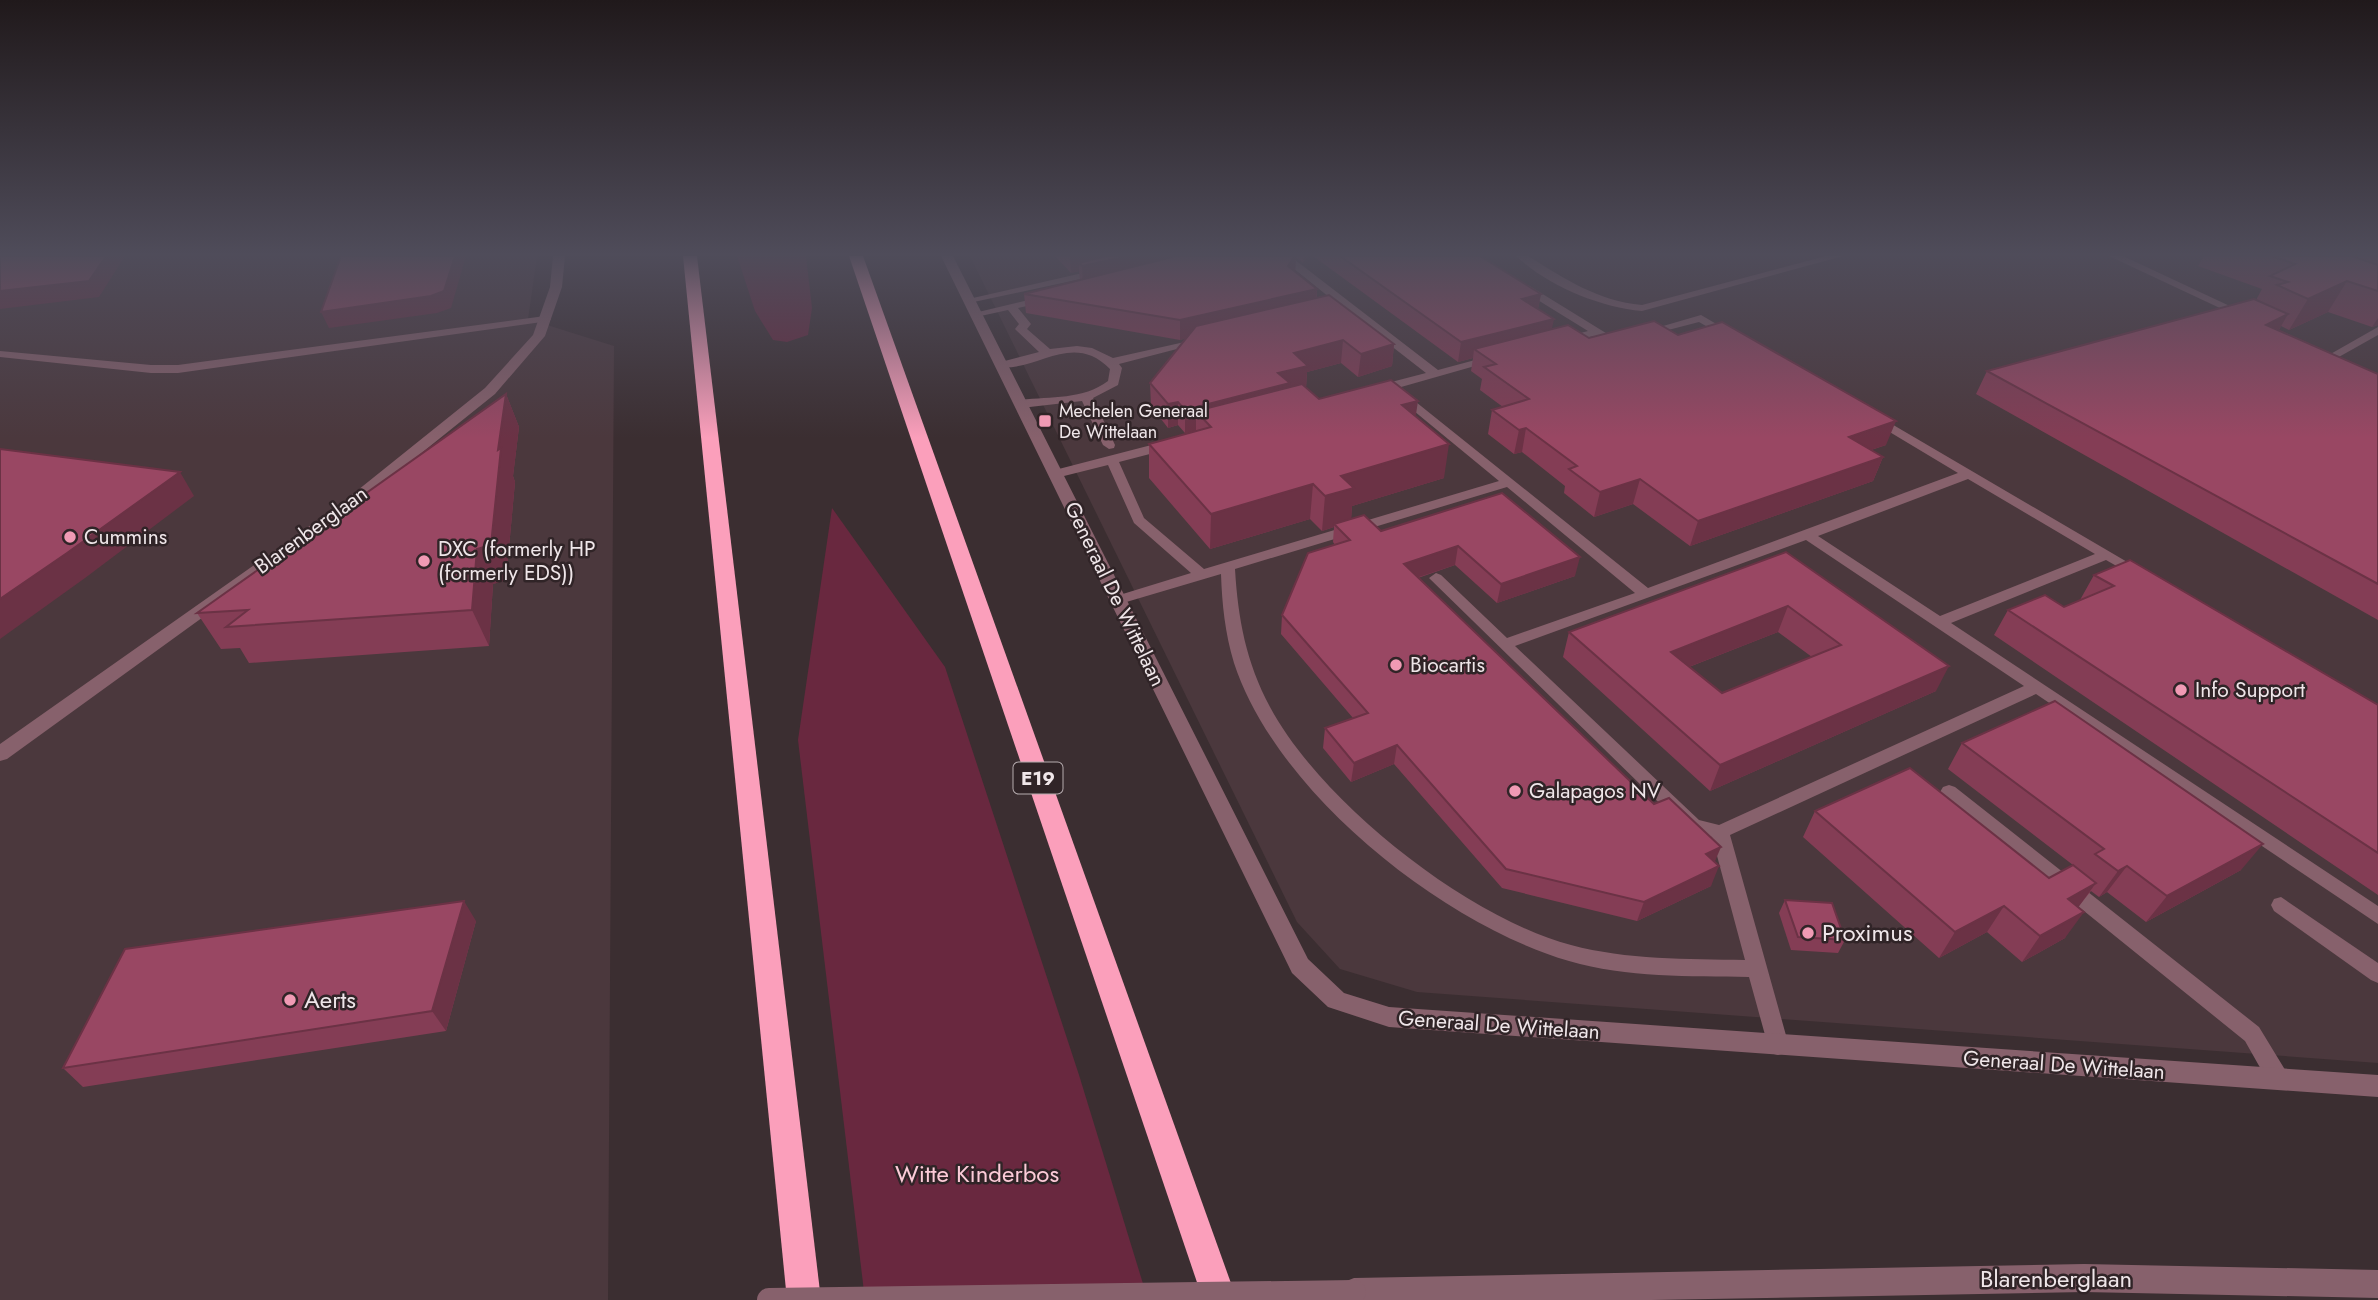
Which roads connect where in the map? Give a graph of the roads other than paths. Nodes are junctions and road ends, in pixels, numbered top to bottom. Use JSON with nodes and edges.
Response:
{"nodes":[{"id":1,"x":697,"y":317,"type":"edge"},
{"id":2,"x":877,"y":317,"type":"edge"},
{"id":3,"x":978,"y":317,"type":"edge"},
{"id":4,"x":1019,"y":317,"type":"edge"},
{"id":5,"x":1361,"y":317,"type":"edge"},
{"id":6,"x":1572,"y":317,"type":"edge"},
{"id":7,"x":2248,"y":317,"type":"edge"},
{"id":8,"x":545,"y":319,"type":"joint"},
{"id":9,"x":2260,"y":322,"type":"edge"},
{"id":10,"x":2378,"y":330,"type":"edge"},
{"id":11,"x":1597,"y":332,"type":"junction"},
{"id":12,"x":1216,"y":337,"type":"edge"},
{"id":13,"x":1556,"y":343,"type":"edge"},
{"id":14,"x":1747,"y":345,"type":"edge"},
{"id":15,"x":2320,"y":350,"type":"edge"},
{"id":16,"x":1046,"y":352,"type":"junction"},
{"id":17,"x":0,"y":354,"type":"edge"},
{"id":18,"x":1503,"y":357,"type":"edge"},
{"id":19,"x":1112,"y":362,"type":"junction"},
{"id":20,"x":1001,"y":365,"type":"junction"},
{"id":21,"x":1435,"y":374,"type":"junction"},
{"id":22,"x":1391,"y":386,"type":"junction"},
{"id":23,"x":1365,"y":393,"type":"edge"},
{"id":24,"x":1087,"y":398,"type":"junction"},
{"id":25,"x":1021,"y":404,"type":"junction"},
{"id":26,"x":1864,"y":413,"type":"edge"},
{"id":27,"x":1177,"y":442,"type":"edge"},
{"id":28,"x":1110,"y":452,"type":"junction"},
{"id":29,"x":1056,"y":474,"type":"junction"},
{"id":30,"x":1969,"y":474,"type":"junction"},
{"id":31,"x":1509,"y":482,"type":"junction"},
{"id":32,"x":1807,"y":535,"type":"junction"},
{"id":33,"x":2107,"y":554,"type":"junction"},
{"id":34,"x":1228,"y":567,"type":"junction"},
{"id":35,"x":1202,"y":575,"type":"junction"},
{"id":36,"x":1436,"y":578,"type":"dead end"},
{"id":37,"x":2154,"y":582,"type":"edge"},
{"id":38,"x":1646,"y":594,"type":"junction"},
{"id":39,"x":1118,"y":600,"type":"junction"},
{"id":40,"x":1939,"y":622,"type":"junction"},
{"id":41,"x":1504,"y":644,"type":"junction"},
{"id":42,"x":2037,"y":687,"type":"junction"},
{"id":43,"x":0,"y":754,"type":"edge"},
{"id":44,"x":1949,"y":792,"type":"dead end"},
{"id":45,"x":1720,"y":832,"type":"junction"},
{"id":46,"x":2281,"y":905,"type":"dead end"},
{"id":47,"x":2378,"y":916,"type":"edge"},
{"id":48,"x":1757,"y":969,"type":"junction"},
{"id":49,"x":2378,"y":974,"type":"edge"},
{"id":50,"x":1778,"y":1046,"type":"junction"},
{"id":51,"x":2279,"y":1080,"type":"junction"},
{"id":52,"x":2378,"y":1086,"type":"edge"},
{"id":53,"x":2378,"y":1284,"type":"edge"},
{"id":54,"x":769,"y":1300,"type":"edge"},
{"id":55,"x":804,"y":1300,"type":"edge"},
{"id":56,"x":1220,"y":1300,"type":"edge"}],
"edges":[{"from":1,"to":55,"type":"highway"},
{"from":2,"to":56,"type":"highway","number":"E19"},
{"from":3,"to":20,"type":"street","name":"Generaal De Wittelaan"},
{"from":4,"to":16,"type":"lane"},
{"from":5,"to":21,"type":"lane"},
{"from":6,"to":11,"type":"lane"},
{"from":7,"to":9,"type":"lane"},
{"from":8,"to":17,"type":"lane"},
{"from":8,"to":43,"type":"street","name":"Blarenberglaan"},
{"from":10,"to":15,"type":"lane"},
{"from":11,"to":13,"type":"lane"},
{"from":11,"to":14,"type":"lane"},
{"from":12,"to":19,"type":"lane"},
{"from":16,"to":19,"type":"lane"},
{"from":16,"to":20,"type":"lane"},
{"from":18,"to":21,"type":"lane"},
{"from":19,"to":24,"type":"lane"},
{"from":20,"to":25,"type":"street","name":"Generaal De Wittelaan"},
{"from":21,"to":22,"type":"lane"},
{"from":22,"to":23,"type":"lane"},
{"from":22,"to":31,"type":"lane"},
{"from":24,"to":25,"type":"lane"},
{"from":24,"to":28,"type":"lane"},
{"from":25,"to":29,"type":"street","name":"Generaal De Wittelaan"},
{"from":26,"to":30,"type":"lane"},
{"from":27,"to":28,"type":"lane"},
{"from":28,"to":29,"type":"lane"},
{"from":28,"to":35,"type":"lane"},
{"from":29,"to":39,"type":"street","name":"Generaal De Wittelaan"},
{"from":30,"to":32,"type":"lane"},
{"from":30,"to":33,"type":"lane"},
{"from":31,"to":34,"type":"lane"},
{"from":31,"to":38,"type":"lane"},
{"from":32,"to":38,"type":"lane"},
{"from":32,"to":40,"type":"lane"},
{"from":33,"to":37,"type":"lane"},
{"from":33,"to":40,"type":"lane"},
{"from":34,"to":35,"type":"lane"},
{"from":34,"to":48,"type":"lane"},
{"from":35,"to":39,"type":"lane"},
{"from":36,"to":41,"type":"lane"},
{"from":38,"to":41,"type":"lane"},
{"from":39,"to":50,"type":"street","name":"Generaal De Wittelaan"},
{"from":40,"to":42,"type":"lane"},
{"from":41,"to":45,"type":"lane"},
{"from":42,"to":45,"type":"lane"},
{"from":42,"to":47,"type":"lane"},
{"from":44,"to":51,"type":"lane"},
{"from":45,"to":48,"type":"lane"},
{"from":46,"to":49,"type":"lane"},
{"from":48,"to":50,"type":"lane"},
{"from":50,"to":51,"type":"street","name":"Generaal De Wittelaan"},
{"from":51,"to":52,"type":"street","name":"Generaal De Wittelaan"},
{"from":53,"to":54,"type":"street","name":"Blarenberglaan","bridge":true}]}
